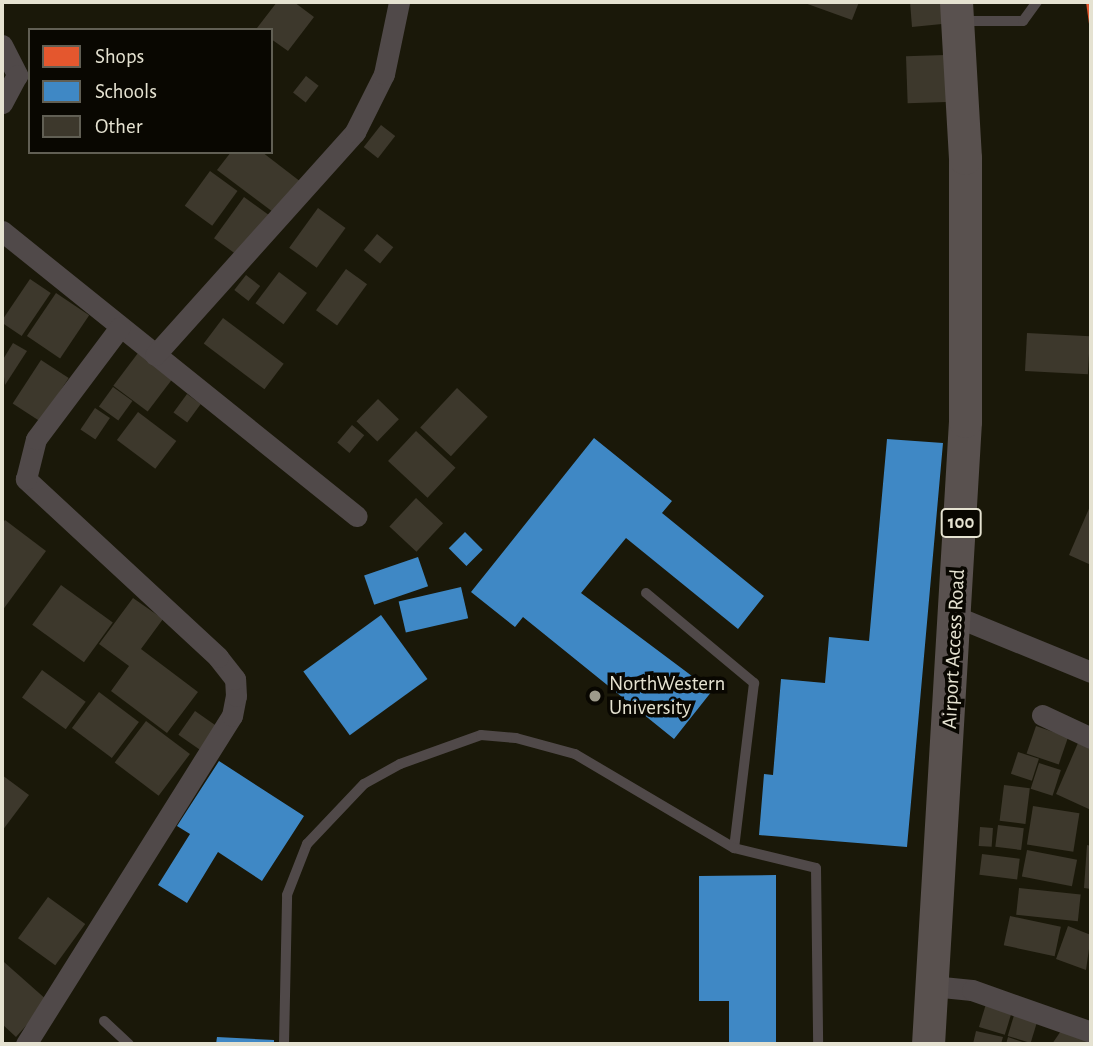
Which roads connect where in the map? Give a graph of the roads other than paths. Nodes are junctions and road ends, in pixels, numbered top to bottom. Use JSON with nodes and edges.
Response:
{"nodes":[{"id":1,"x":399,"y":2,"type":"edge"},
{"id":2,"x":1037,"y":2,"type":"edge"},
{"id":3,"x":957,"y":11,"type":"edge"},
{"id":4,"x":2,"y":45,"type":"edge"},
{"id":5,"x":2,"y":103,"type":"edge"},
{"id":6,"x":2,"y":231,"type":"edge"},
{"id":7,"x":120,"y":327,"type":"junction"},
{"id":8,"x":155,"y":355,"type":"junction"},
{"id":9,"x":357,"y":516,"type":"dead end"},
{"id":10,"x":646,"y":593,"type":"dead end"},
{"id":11,"x":957,"y":617,"type":"junction"},
{"id":12,"x":1091,"y":672,"type":"edge"},
{"id":13,"x":1042,"y":715,"type":"dead end"},
{"id":14,"x":1091,"y":738,"type":"edge"},
{"id":15,"x":734,"y":848,"type":"junction"},
{"id":16,"x":932,"y":986,"type":"junction"},
{"id":17,"x":104,"y":1021,"type":"dead end"},
{"id":18,"x":1091,"y":1032,"type":"edge"},
{"id":19,"x":26,"y":1044,"type":"edge"},
{"id":20,"x":129,"y":1044,"type":"edge"},
{"id":21,"x":285,"y":1044,"type":"edge"},
{"id":22,"x":818,"y":1044,"type":"edge"},
{"id":23,"x":928,"y":1044,"type":"edge"}],
"edges":[{"from":1,"to":8,"type":"street"},
{"from":2,"to":3,"type":"lane"},
{"from":3,"to":11,"type":"main road","name":"Airport Access Road","number":"100"},
{"from":4,"to":5,"type":"street"},
{"from":6,"to":7,"type":"street"},
{"from":7,"to":8,"type":"street"},
{"from":7,"to":19,"type":"street"},
{"from":8,"to":9,"type":"street"},
{"from":10,"to":15,"type":"lane"},
{"from":11,"to":12,"type":"street"},
{"from":11,"to":16,"type":"main road","name":"Airport Access Road","number":"100"},
{"from":13,"to":14,"type":"street"},
{"from":15,"to":21,"type":"lane"},
{"from":15,"to":22,"type":"lane"},
{"from":16,"to":18,"type":"street"},
{"from":16,"to":23,"type":"main road","name":"Airport Access Road","number":"100"},
{"from":17,"to":20,"type":"lane"}]}
